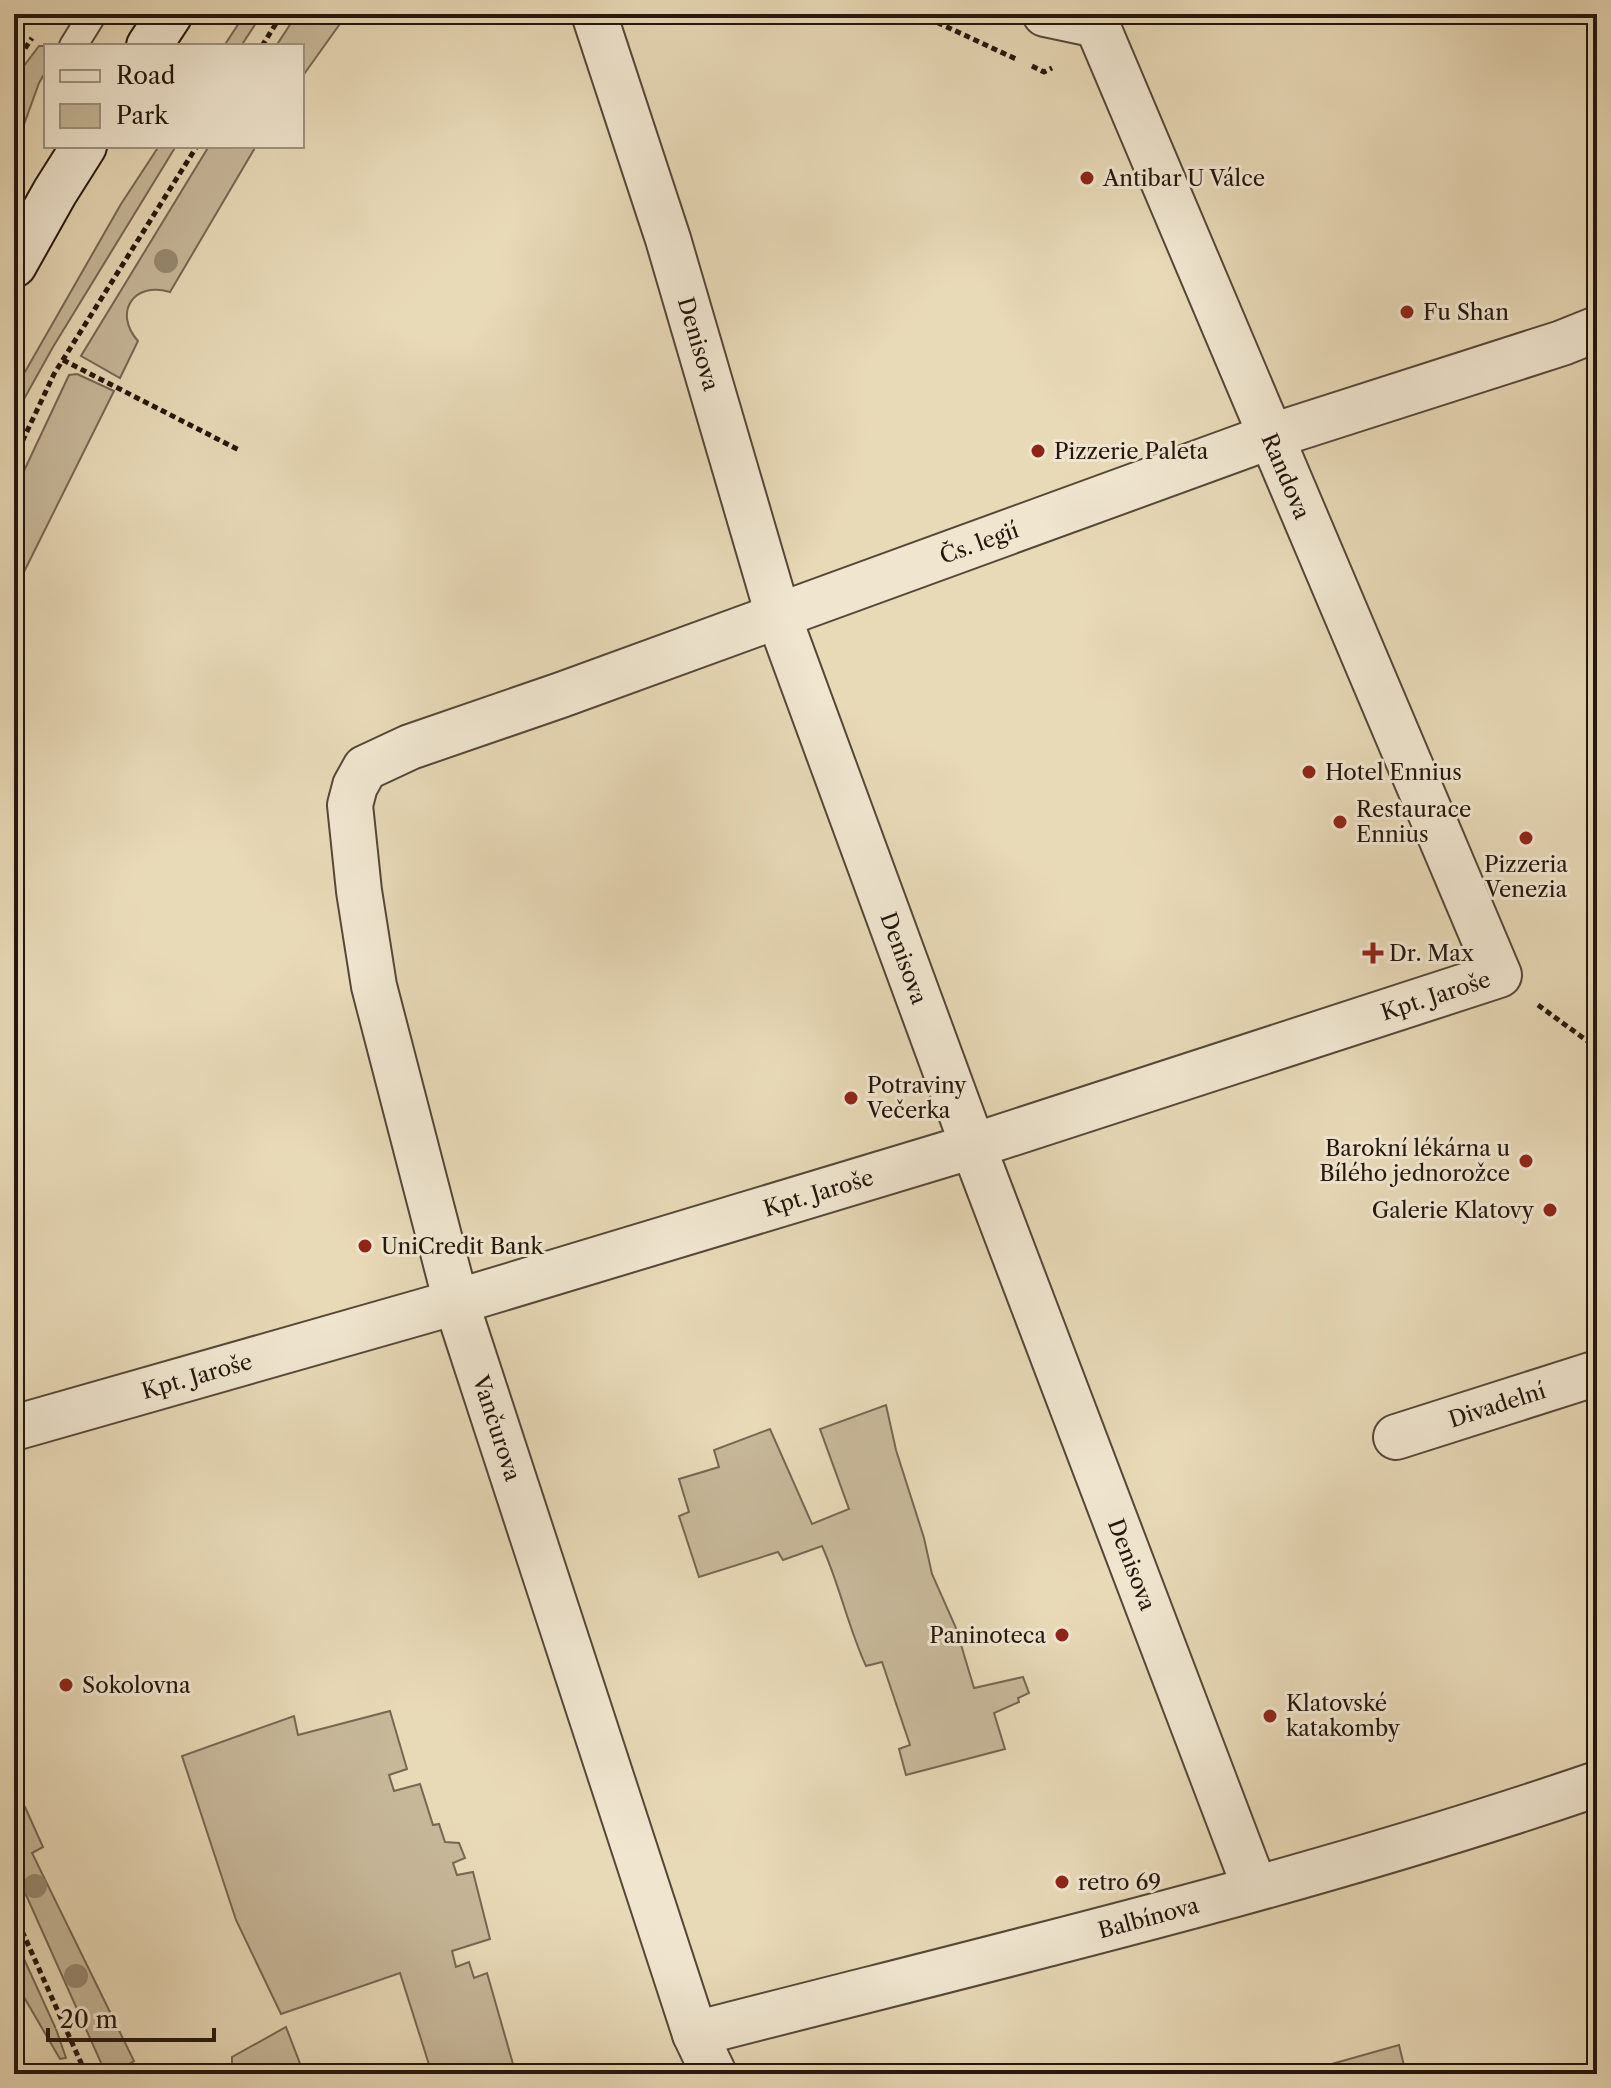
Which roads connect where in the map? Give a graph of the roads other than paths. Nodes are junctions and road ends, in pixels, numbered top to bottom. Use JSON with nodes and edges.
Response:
{"nodes":[{"id":1,"x":93,"y":14,"type":"edge"},
{"id":2,"x":170,"y":14,"type":"edge"},
{"id":3,"x":594,"y":14,"type":"edge"},
{"id":4,"x":1045,"y":14,"type":"edge"},
{"id":5,"x":1098,"y":20,"type":"edge"},
{"id":6,"x":74,"y":44,"type":"edge"},
{"id":7,"x":150,"y":44,"type":"edge"},
{"id":8,"x":54,"y":148,"type":"edge"},
{"id":9,"x":83,"y":148,"type":"edge"},
{"id":10,"x":55,"y":192,"type":"junction"},
{"id":11,"x":14,"y":265,"type":"edge"},
{"id":12,"x":1597,"y":329,"type":"edge"},
{"id":13,"x":1269,"y":437,"type":"junction"},
{"id":14,"x":778,"y":615,"type":"junction"},
{"id":15,"x":365,"y":768,"type":"joint"},
{"id":16,"x":1499,"y":975,"type":"joint"},
{"id":17,"x":973,"y":1146,"type":"junction"},
{"id":18,"x":456,"y":1302,"type":"junction"},
{"id":19,"x":1597,"y":1373,"type":"edge"},
{"id":20,"x":14,"y":1428,"type":"edge"},
{"id":21,"x":1396,"y":1437,"type":"dead end"},
{"id":22,"x":1597,"y":1784,"type":"edge"},
{"id":23,"x":1255,"y":1888,"type":"junction"},
{"id":24,"x":695,"y":2034,"type":"junction"},
{"id":25,"x":714,"y":2074,"type":"edge"}],
"edges":[{"from":1,"to":6,"type":"lane"},
{"from":2,"to":7,"type":"street"},
{"from":3,"to":14,"type":"street","name":"Denisova"},
{"from":4,"to":5,"type":"street","name":"Randova"},
{"from":5,"to":13,"type":"street","name":"Randova"},
{"from":8,"to":10,"type":"lane"},
{"from":9,"to":10,"type":"street"},
{"from":10,"to":11,"type":"street"},
{"from":12,"to":13,"type":"street","name":"Čs. legií"},
{"from":13,"to":14,"type":"street","name":"Čs. legií"},
{"from":13,"to":16,"type":"street","name":"Randova"},
{"from":14,"to":15,"type":"street","name":"Čs. legií"},
{"from":14,"to":17,"type":"street","name":"Denisova"},
{"from":15,"to":18,"type":"street","name":"Vančurova"},
{"from":16,"to":17,"type":"street","name":"Kpt. Jaroše"},
{"from":17,"to":18,"type":"street","name":"Kpt. Jaroše"},
{"from":17,"to":23,"type":"street","name":"Denisova"},
{"from":18,"to":20,"type":"street","name":"Kpt. Jaroše"},
{"from":18,"to":24,"type":"street","name":"Vančurova"},
{"from":19,"to":21,"type":"street","name":"Divadelní"},
{"from":22,"to":23,"type":"street","name":"Balbínova"},
{"from":23,"to":24,"type":"street","name":"Balbínova"},
{"from":24,"to":25,"type":"street","name":"Vančurova"}]}
